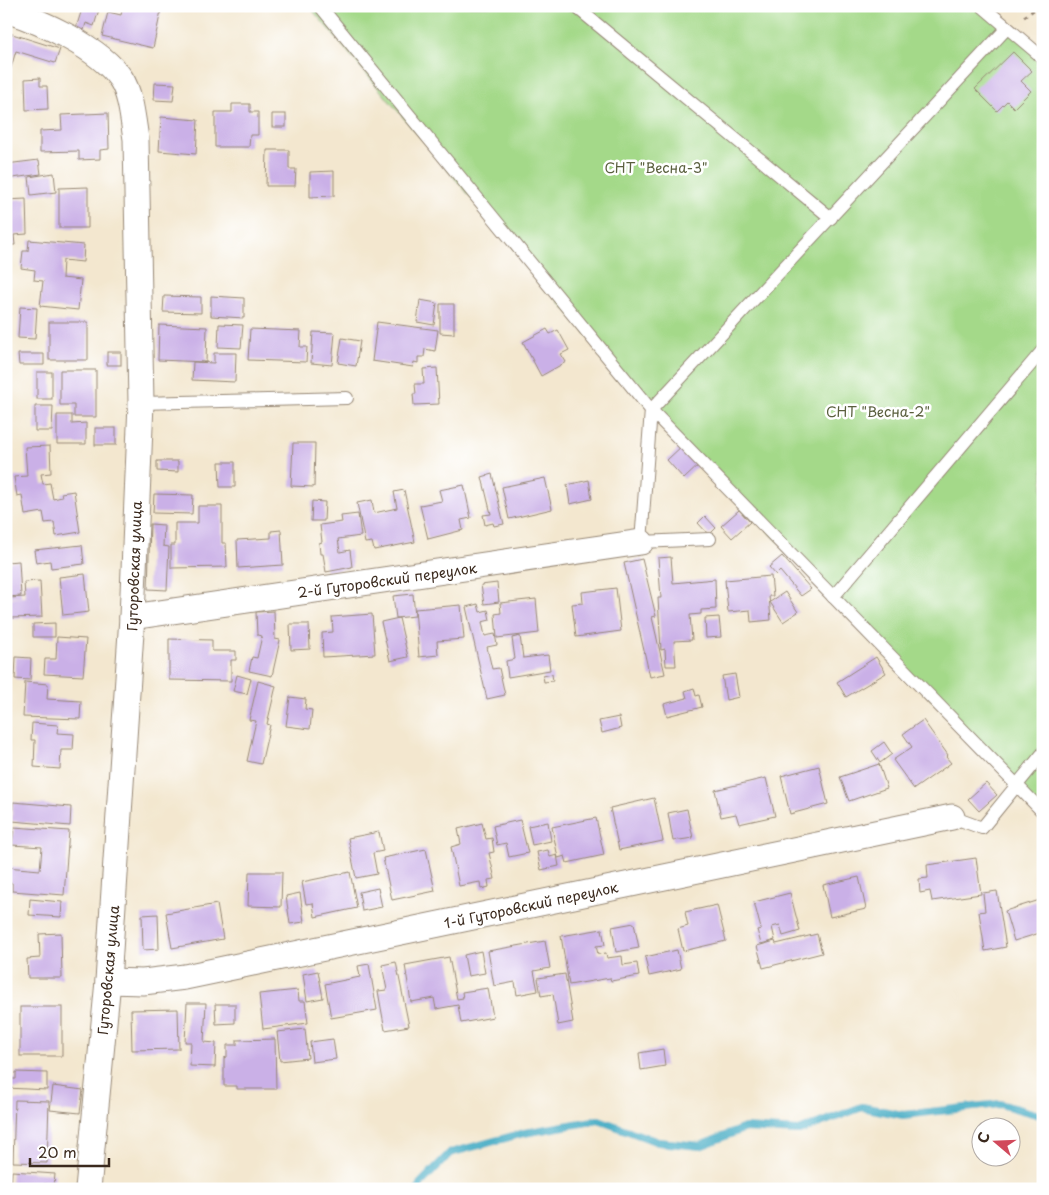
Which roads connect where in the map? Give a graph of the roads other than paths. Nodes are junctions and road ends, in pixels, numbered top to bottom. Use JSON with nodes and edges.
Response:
{"nodes":[{"id":1,"x":320,"y":6,"type":"edge"},
{"id":2,"x":575,"y":6,"type":"edge"},
{"id":3,"x":982,"y":6,"type":"edge"},
{"id":4,"x":6,"y":10,"type":"edge"},
{"id":5,"x":1007,"y":28,"type":"junction"},
{"id":6,"x":1043,"y":58,"type":"edge"},
{"id":7,"x":831,"y":218,"type":"junction"},
{"id":8,"x":1043,"y":350,"type":"edge"},
{"id":9,"x":347,"y":398,"type":"dead end"},
{"id":10,"x":141,"y":403,"type":"junction"},
{"id":11,"x":651,"y":410,"type":"junction"},
{"id":12,"x":710,"y":539,"type":"dead end"},
{"id":13,"x":640,"y":542,"type":"junction"},
{"id":14,"x":833,"y":597,"type":"junction"},
{"id":15,"x":132,"y":617,"type":"junction"},
{"id":16,"x":1043,"y":753,"type":"edge"},
{"id":17,"x":1017,"y":785,"type":"junction"},
{"id":18,"x":1043,"y":812,"type":"edge"},
{"id":19,"x":952,"y":816,"type":"joint"},
{"id":20,"x":108,"y":981,"type":"junction"},
{"id":21,"x":88,"y":1189,"type":"edge"}],
"edges":[{"from":1,"to":11,"type":"lane"},
{"from":2,"to":7,"type":"lane"},
{"from":3,"to":5,"type":"lane"},
{"from":4,"to":10,"type":"street","name":"Гуторовская улица"},
{"from":5,"to":6,"type":"lane"},
{"from":5,"to":7,"type":"lane"},
{"from":7,"to":11,"type":"lane"},
{"from":8,"to":14,"type":"lane"},
{"from":9,"to":10,"type":"lane"},
{"from":10,"to":15,"type":"street","name":"Гуторовская улица"},
{"from":11,"to":13,"type":"lane"},
{"from":11,"to":14,"type":"lane"},
{"from":12,"to":13,"type":"lane"},
{"from":13,"to":15,"type":"street","name":"2-й Гуторовский переулок"},
{"from":14,"to":17,"type":"lane"},
{"from":15,"to":20,"type":"street","name":"Гуторовская улица"},
{"from":16,"to":17,"type":"lane"},
{"from":17,"to":18,"type":"lane"},
{"from":17,"to":19,"type":"lane"},
{"from":19,"to":20,"type":"street","name":"1-й Гуторовский переулок"},
{"from":20,"to":21,"type":"street","name":"Гуторовская улица"}]}
